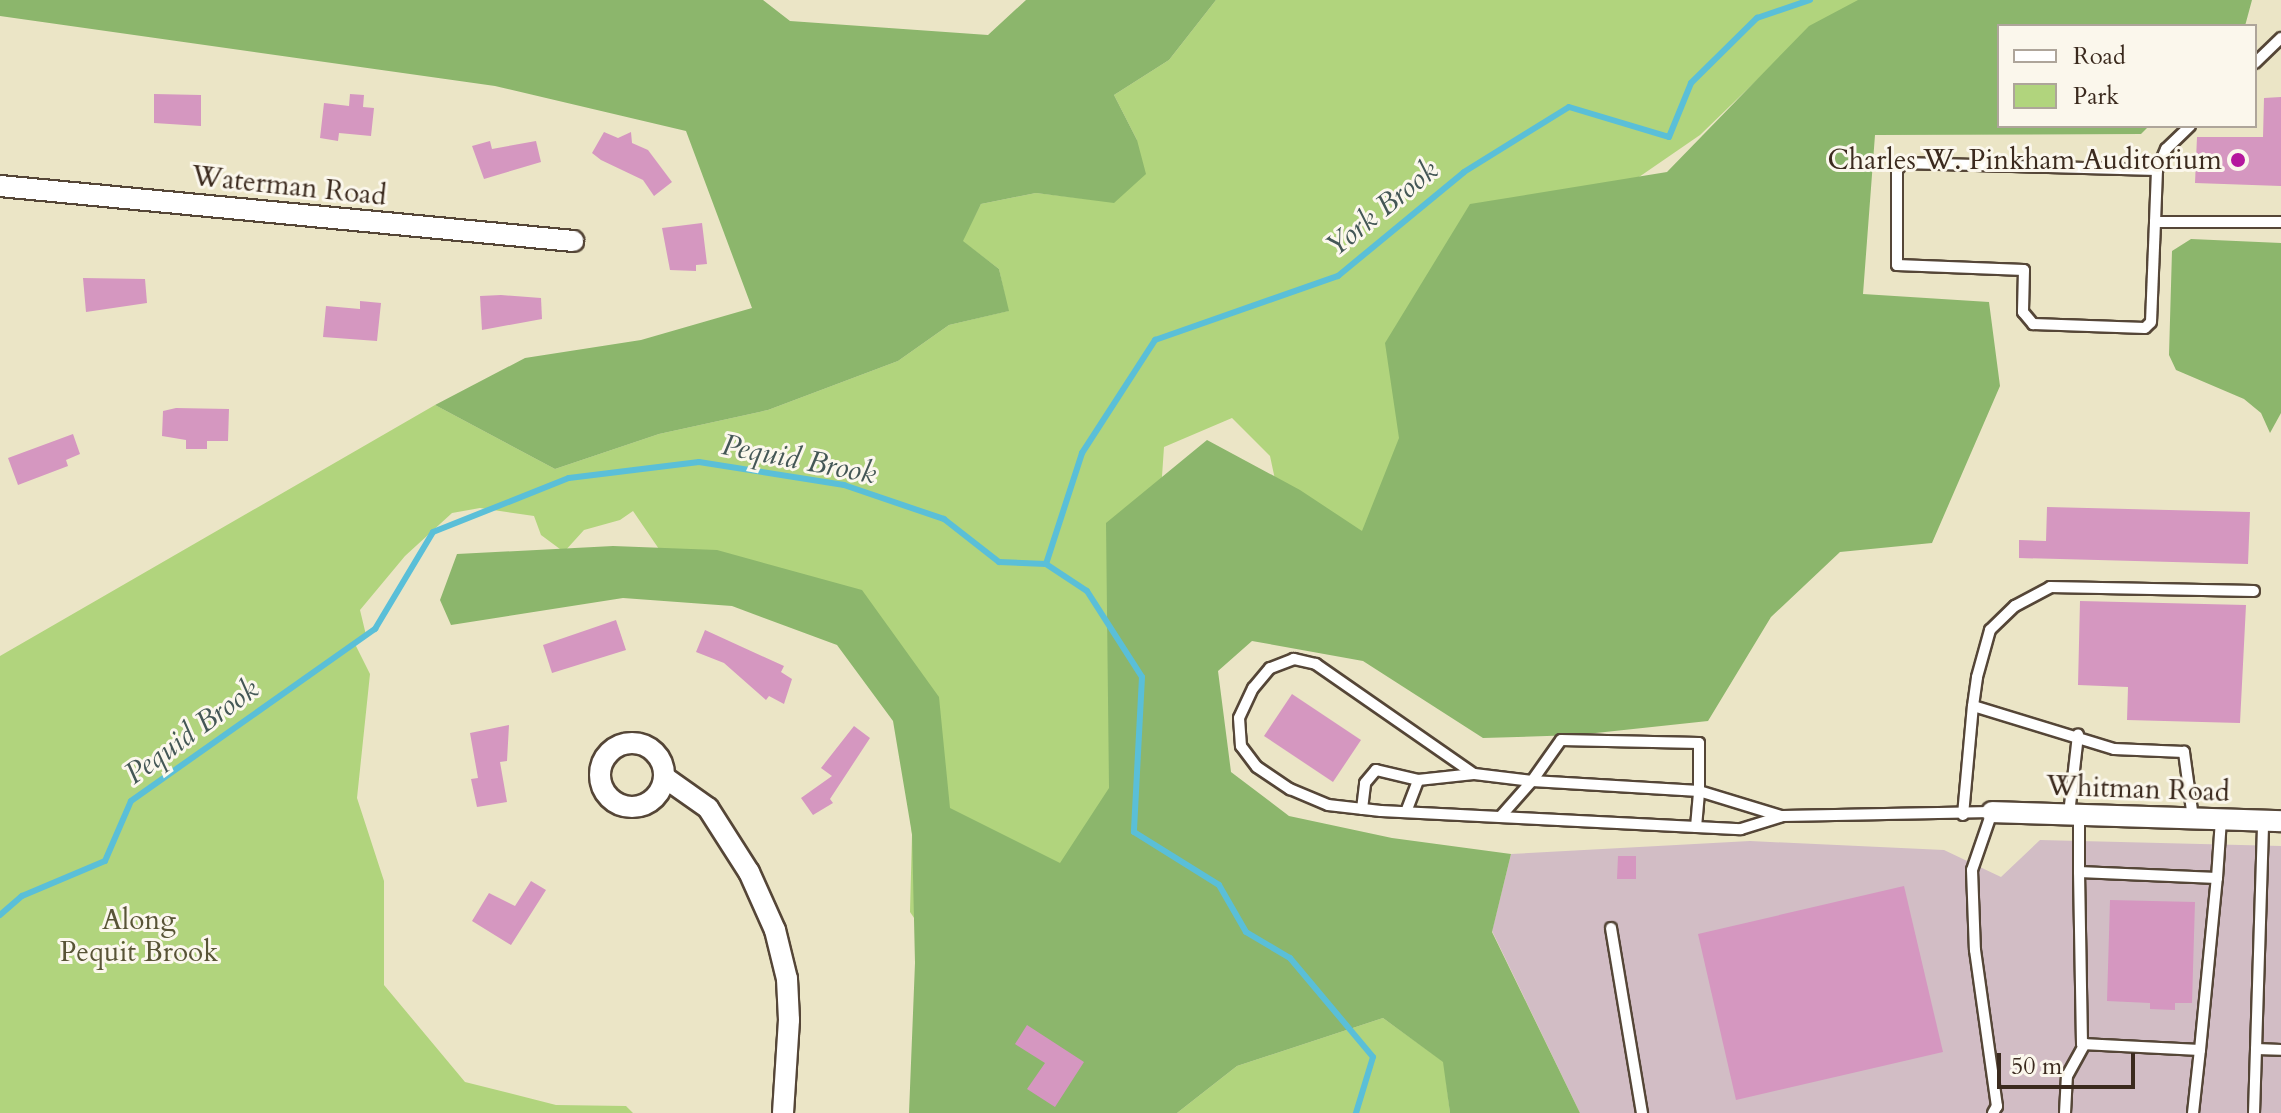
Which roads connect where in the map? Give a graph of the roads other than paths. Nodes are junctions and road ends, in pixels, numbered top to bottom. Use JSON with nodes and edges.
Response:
{"nodes":[{"id":1,"x":2281,"y":38,"type":"edge"},
{"id":2,"x":2257,"y":61,"type":"edge"},
{"id":3,"x":2188,"y":128,"type":"edge"},
{"id":4,"x":2157,"y":170,"type":"junction"},
{"id":5,"x":0,"y":186,"type":"edge"},
{"id":6,"x":2155,"y":222,"type":"junction"},
{"id":7,"x":2281,"y":222,"type":"edge"},
{"id":8,"x":573,"y":241,"type":"dead end"},
{"id":9,"x":2254,"y":591,"type":"dead end"},
{"id":10,"x":1973,"y":706,"type":"junction"},
{"id":11,"x":2078,"y":735,"type":"junction"},
{"id":12,"x":1474,"y":774,"type":"junction"},
{"id":13,"x":664,"y":777,"type":"dead end"},
{"id":14,"x":1418,"y":780,"type":"junction"},
{"id":15,"x":1532,"y":781,"type":"junction"},
{"id":16,"x":1699,"y":791,"type":"junction"},
{"id":17,"x":1362,"y":809,"type":"junction"},
{"id":18,"x":1406,"y":812,"type":"junction"},
{"id":19,"x":1992,"y":812,"type":"junction"},
{"id":20,"x":2074,"y":814,"type":"junction"},
{"id":21,"x":1963,"y":815,"type":"junction"},
{"id":22,"x":1501,"y":816,"type":"junction"},
{"id":23,"x":1783,"y":816,"type":"junction"},
{"id":24,"x":2193,"y":818,"type":"junction"},
{"id":25,"x":2221,"y":819,"type":"junction"},
{"id":26,"x":2272,"y":821,"type":"edge"},
{"id":27,"x":1696,"y":827,"type":"junction"},
{"id":28,"x":2079,"y":872,"type":"junction"},
{"id":29,"x":2217,"y":878,"type":"junction"},
{"id":30,"x":1611,"y":928,"type":"dead end"},
{"id":31,"x":2085,"y":1044,"type":"junction"},
{"id":32,"x":2256,"y":1049,"type":"junction"},
{"id":33,"x":2200,"y":1050,"type":"junction"},
{"id":34,"x":2281,"y":1050,"type":"edge"},
{"id":35,"x":783,"y":1113,"type":"edge"},
{"id":36,"x":1642,"y":1113,"type":"edge"},
{"id":37,"x":1993,"y":1113,"type":"edge"},
{"id":38,"x":2065,"y":1113,"type":"edge"},
{"id":39,"x":2193,"y":1113,"type":"edge"},
{"id":40,"x":2254,"y":1113,"type":"edge"}],
"edges":[{"from":1,"to":2,"type":"lane"},
{"from":3,"to":4,"type":"lane"},
{"from":4,"to":6,"type":"lane"},
{"from":4,"to":6,"type":"lane"},
{"from":5,"to":8,"type":"street","name":"Waterman Road"},
{"from":6,"to":7,"type":"lane"},
{"from":9,"to":10,"type":"lane"},
{"from":10,"to":11,"type":"lane"},
{"from":10,"to":21,"type":"lane"},
{"from":11,"to":20,"type":"lane"},
{"from":11,"to":24,"type":"lane"},
{"from":12,"to":14,"type":"lane"},
{"from":12,"to":15,"type":"lane"},
{"from":12,"to":17,"type":"lane"},
{"from":13,"to":35,"type":"street"},
{"from":14,"to":17,"type":"lane"},
{"from":14,"to":18,"type":"lane"},
{"from":15,"to":16,"type":"lane"},
{"from":15,"to":16,"type":"lane"},
{"from":15,"to":22,"type":"lane"},
{"from":16,"to":23,"type":"lane"},
{"from":16,"to":27,"type":"lane"},
{"from":17,"to":18,"type":"lane"},
{"from":18,"to":22,"type":"lane"},
{"from":19,"to":20,"type":"street","name":"Whitman Road"},
{"from":19,"to":21,"type":"lane"},
{"from":19,"to":37,"type":"lane"},
{"from":20,"to":24,"type":"street","name":"Whitman Road"},
{"from":20,"to":28,"type":"lane"},
{"from":21,"to":23,"type":"lane"},
{"from":22,"to":27,"type":"lane"},
{"from":23,"to":27,"type":"lane"},
{"from":24,"to":25,"type":"street","name":"Whitman Road"},
{"from":25,"to":26,"type":"street","name":"Whitman Road"},
{"from":25,"to":29,"type":"lane"},
{"from":26,"to":32,"type":"lane"},
{"from":28,"to":29,"type":"lane"},
{"from":28,"to":31,"type":"lane"},
{"from":29,"to":33,"type":"lane"},
{"from":30,"to":36,"type":"lane"},
{"from":31,"to":33,"type":"lane"},
{"from":31,"to":38,"type":"lane"},
{"from":32,"to":34,"type":"lane"},
{"from":32,"to":40,"type":"lane"},
{"from":33,"to":39,"type":"lane"}]}
